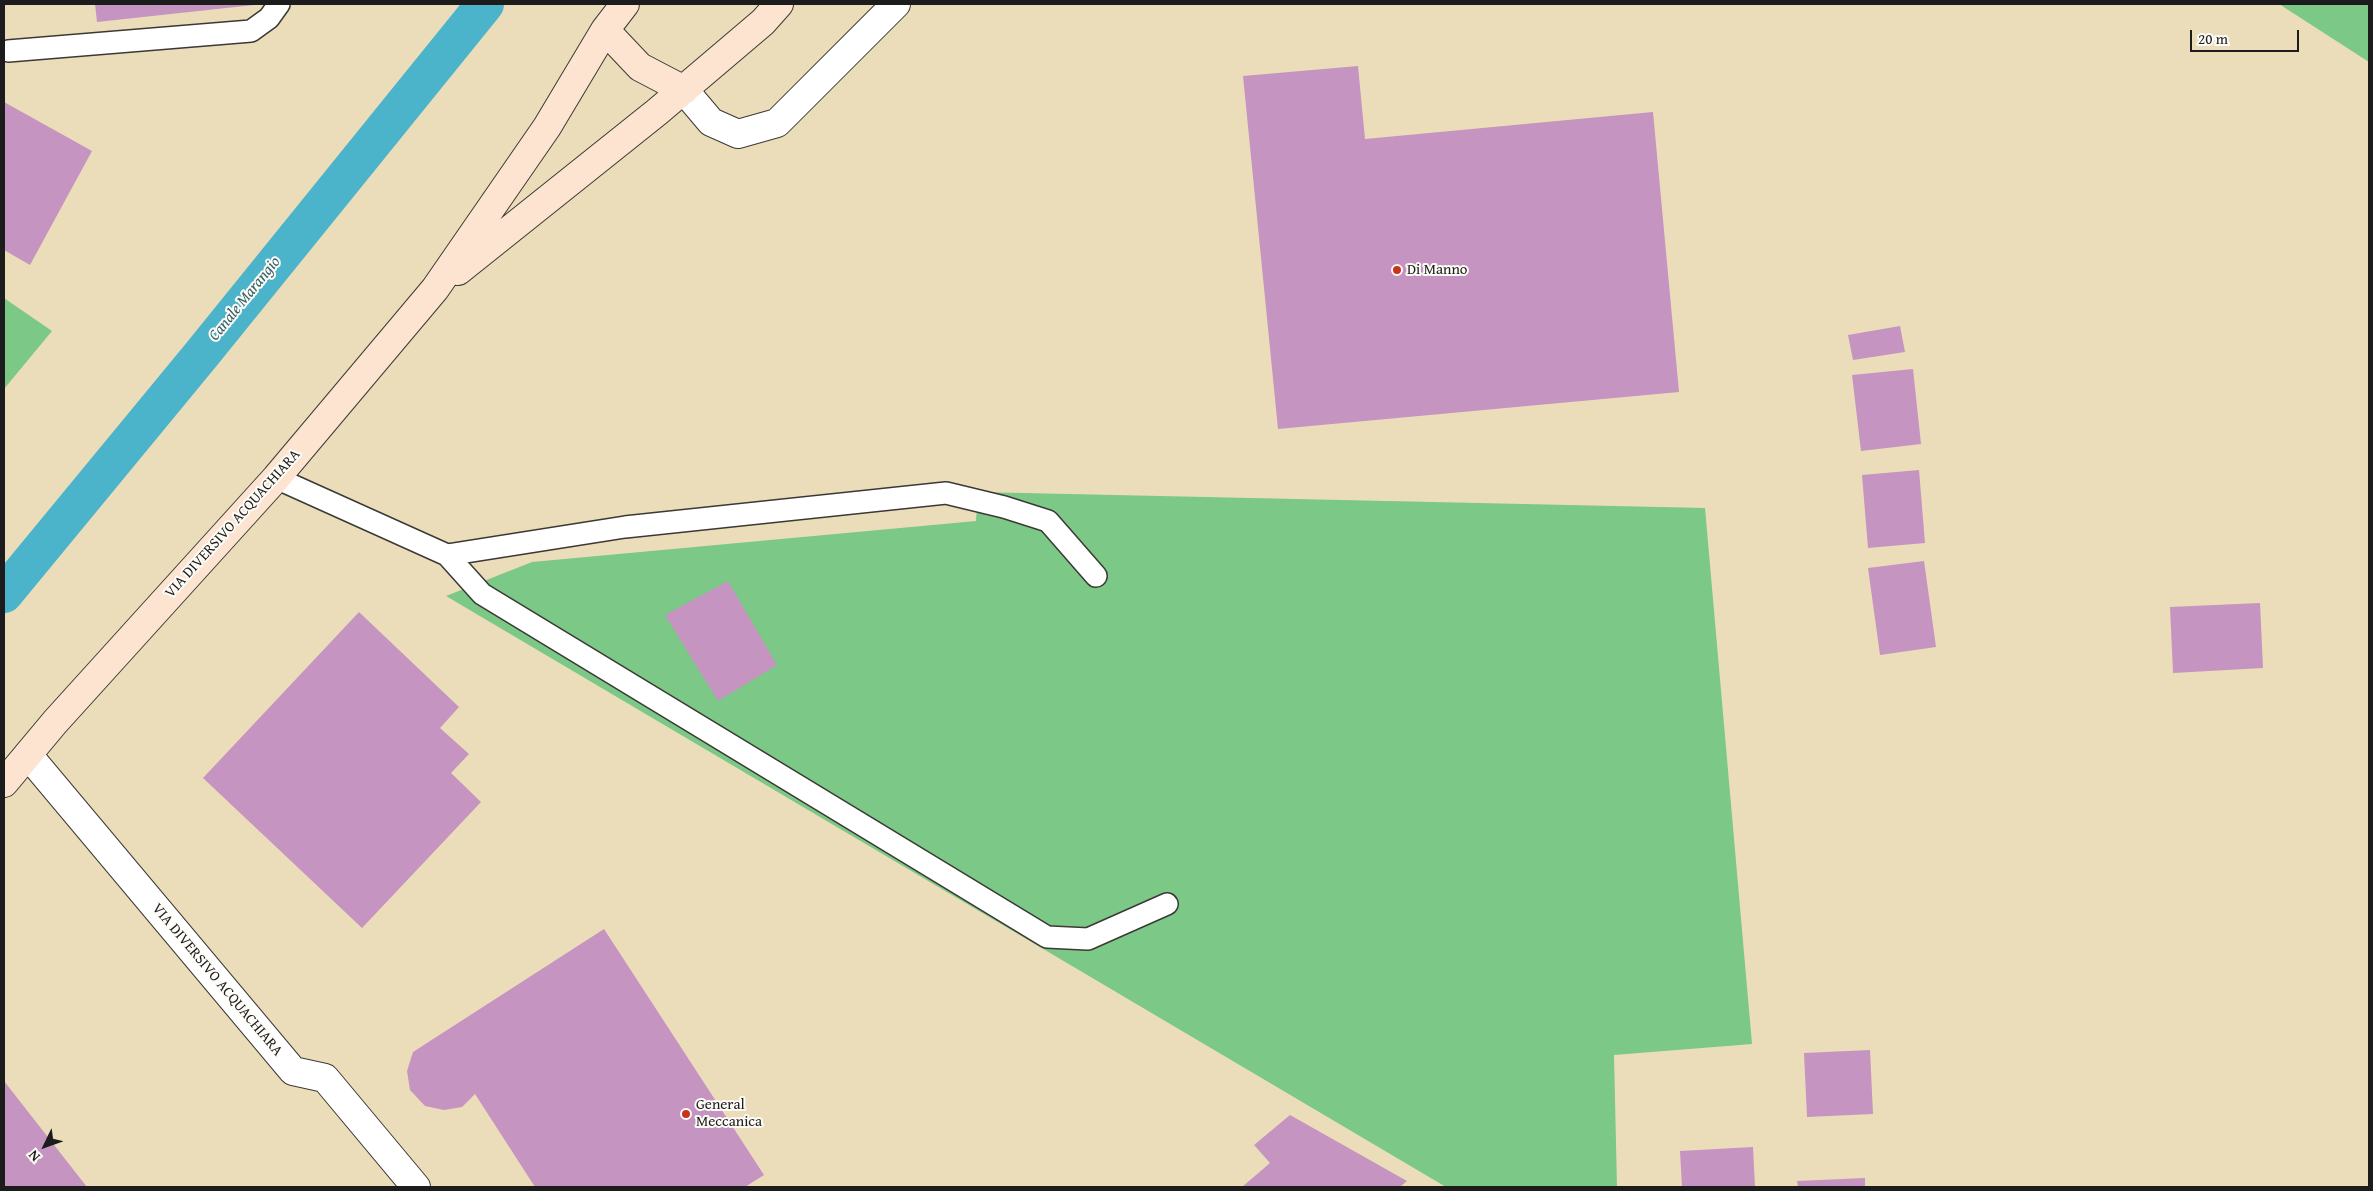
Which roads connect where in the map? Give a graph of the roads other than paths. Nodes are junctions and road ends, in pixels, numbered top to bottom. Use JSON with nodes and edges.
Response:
{"nodes":[{"id":1,"x":279,"y":4,"type":"edge"},
{"id":2,"x":779,"y":4,"type":"edge"},
{"id":3,"x":896,"y":4,"type":"edge"},
{"id":4,"x":615,"y":13,"type":"edge"},
{"id":5,"x":8,"y":51,"type":"dead end"},
{"id":6,"x":684,"y":90,"type":"junction"},
{"id":7,"x":435,"y":289,"type":"junction"},
{"id":8,"x":276,"y":478,"type":"junction"},
{"id":9,"x":447,"y":555,"type":"junction"},
{"id":10,"x":1096,"y":576,"type":"dead end"},
{"id":11,"x":28,"y":755,"type":"junction"},
{"id":12,"x":4,"y":784,"type":"edge"},
{"id":13,"x":1167,"y":904,"type":"dead end"},
{"id":14,"x":416,"y":1187,"type":"edge"}],
"edges":[{"from":1,"to":5,"type":"lane"},
{"from":2,"to":6,"type":"main road"},
{"from":3,"to":6,"type":"street"},
{"from":4,"to":6,"type":"main road"},
{"from":4,"to":7,"type":"main road"},
{"from":6,"to":7,"type":"main road"},
{"from":7,"to":8,"type":"main road","name":"VIA DIVERSIVO ACQUACHIARA"},
{"from":8,"to":9,"type":"lane"},
{"from":8,"to":11,"type":"main road","name":"VIA DIVERSIVO ACQUACHIARA"},
{"from":9,"to":10,"type":"lane"},
{"from":9,"to":13,"type":"lane"},
{"from":11,"to":12,"type":"main road","name":"VIA DIVERSIVO ACQUACHIARA"},
{"from":11,"to":14,"type":"street","name":"VIA DIVERSIVO ACQUACHIARA"}]}
